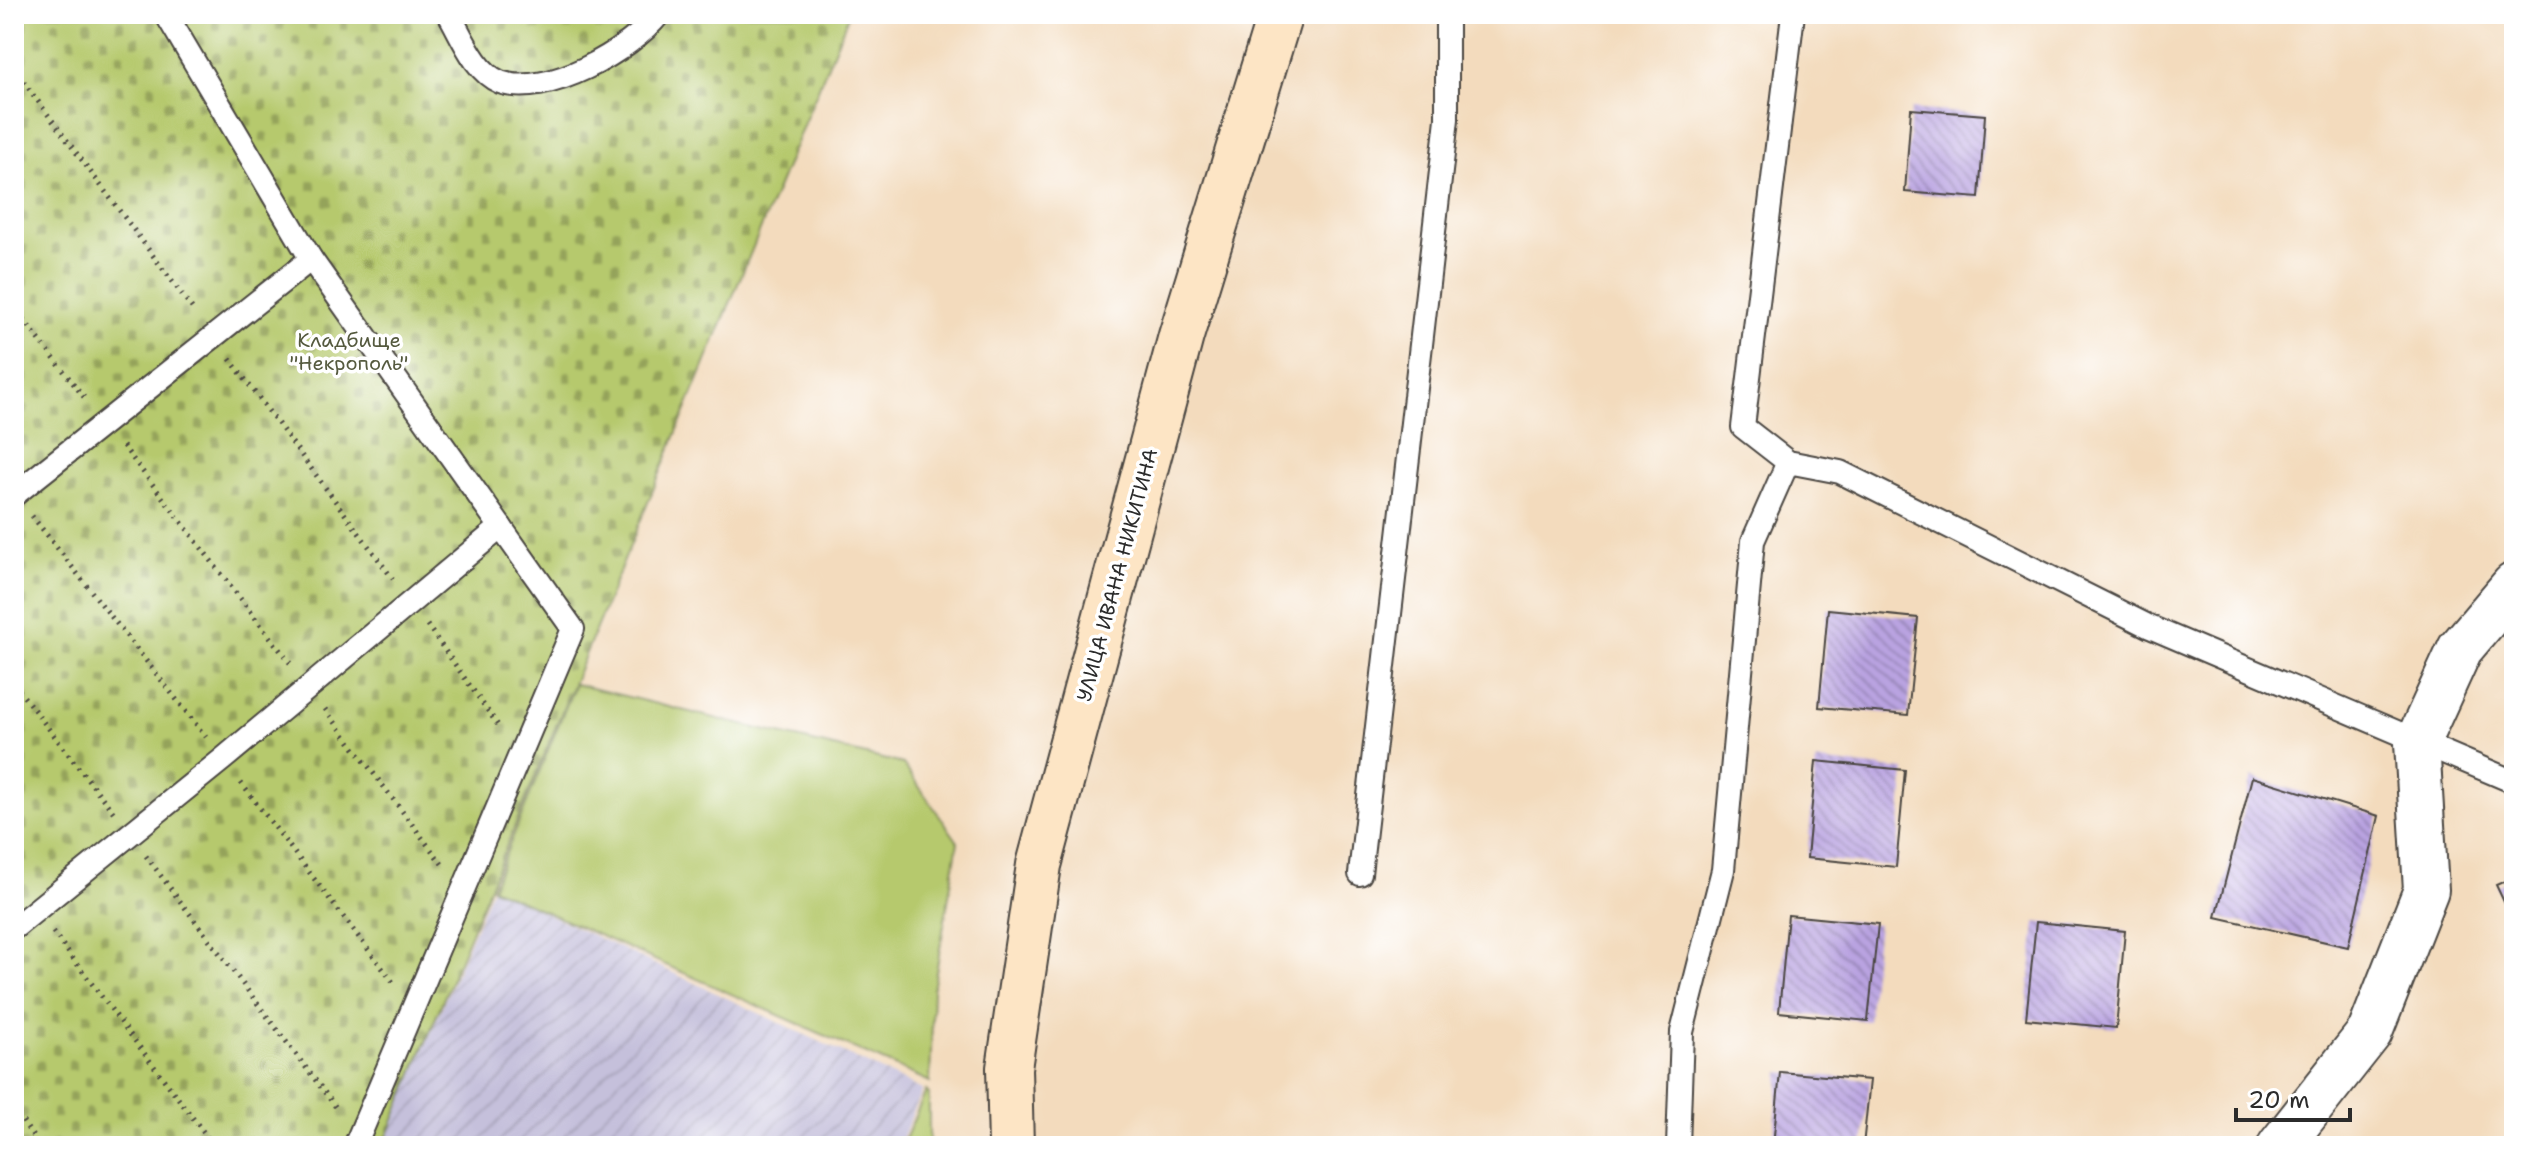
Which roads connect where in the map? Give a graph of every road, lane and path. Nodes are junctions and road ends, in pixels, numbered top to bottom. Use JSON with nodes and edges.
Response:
{"nodes":[{"id":1,"x":166,"y":14,"type":"edge"},
{"id":2,"x":449,"y":14,"type":"edge"},
{"id":3,"x":659,"y":14,"type":"edge"},
{"id":4,"x":1280,"y":14,"type":"edge"},
{"id":5,"x":1447,"y":14,"type":"edge"},
{"id":6,"x":1793,"y":14,"type":"edge"},
{"id":7,"x":14,"y":69,"type":"edge"},
{"id":8,"x":311,"y":259,"type":"junction"},
{"id":9,"x":14,"y":307,"type":"edge"},
{"id":10,"x":214,"y":337,"type":"junction"},
{"id":11,"x":105,"y":423,"type":"junction"},
{"id":12,"x":1788,"y":462,"type":"junction"},
{"id":13,"x":14,"y":495,"type":"edge"},
{"id":14,"x":501,"y":527,"type":"junction"},
{"id":15,"x":2514,"y":585,"type":"edge"},
{"id":16,"x":410,"y":602,"type":"junction"},
{"id":17,"x":14,"y":684,"type":"edge"},
{"id":18,"x":309,"y":687,"type":"junction"},
{"id":19,"x":2417,"y":743,"type":"junction"},
{"id":20,"x":520,"y":756,"type":"junction"},
{"id":21,"x":2514,"y":782,"type":"edge"},
{"id":22,"x":130,"y":834,"type":"junction"},
{"id":23,"x":1360,"y":874,"type":"dead end"},
{"id":24,"x":463,"y":891,"type":"junction"},
{"id":25,"x":37,"y":910,"type":"junction"},
{"id":26,"x":14,"y":928,"type":"edge"},
{"id":27,"x":14,"y":1108,"type":"edge"},
{"id":28,"x":357,"y":1142,"type":"edge"},
{"id":29,"x":39,"y":1146,"type":"edge"},
{"id":30,"x":214,"y":1146,"type":"edge"},
{"id":31,"x":1011,"y":1146,"type":"edge"},
{"id":32,"x":1678,"y":1146,"type":"edge"},
{"id":33,"x":2280,"y":1146,"type":"edge"}],
"edges":[{"from":1,"to":8,"type":"lane"},
{"from":2,"to":3,"type":"lane"},
{"from":4,"to":31,"type":"main road","name":"УЛИЦА ИВАНА НИКИТИНА"},
{"from":5,"to":23,"type":"lane"},
{"from":6,"to":12,"type":"lane"},
{"from":7,"to":10,"type":"path"},
{"from":8,"to":10,"type":"lane"},
{"from":8,"to":14,"type":"lane"},
{"from":9,"to":11,"type":"path"},
{"from":10,"to":11,"type":"lane"},
{"from":10,"to":16,"type":"path"},
{"from":11,"to":13,"type":"lane"},
{"from":11,"to":18,"type":"path"},
{"from":12,"to":19,"type":"lane"},
{"from":12,"to":32,"type":"lane"},
{"from":14,"to":16,"type":"lane"},
{"from":14,"to":20,"type":"lane"},
{"from":15,"to":19,"type":"street"},
{"from":16,"to":18,"type":"lane"},
{"from":16,"to":20,"type":"path"},
{"from":17,"to":22,"type":"path"},
{"from":18,"to":22,"type":"lane"},
{"from":18,"to":24,"type":"path"},
{"from":19,"to":21,"type":"lane"},
{"from":19,"to":33,"type":"street"},
{"from":20,"to":24,"type":"lane"},
{"from":22,"to":25,"type":"lane"},
{"from":22,"to":28,"type":"path"},
{"from":24,"to":28,"type":"lane"},
{"from":25,"to":26,"type":"lane"},
{"from":25,"to":30,"type":"path"},
{"from":27,"to":29,"type":"path"}]}
